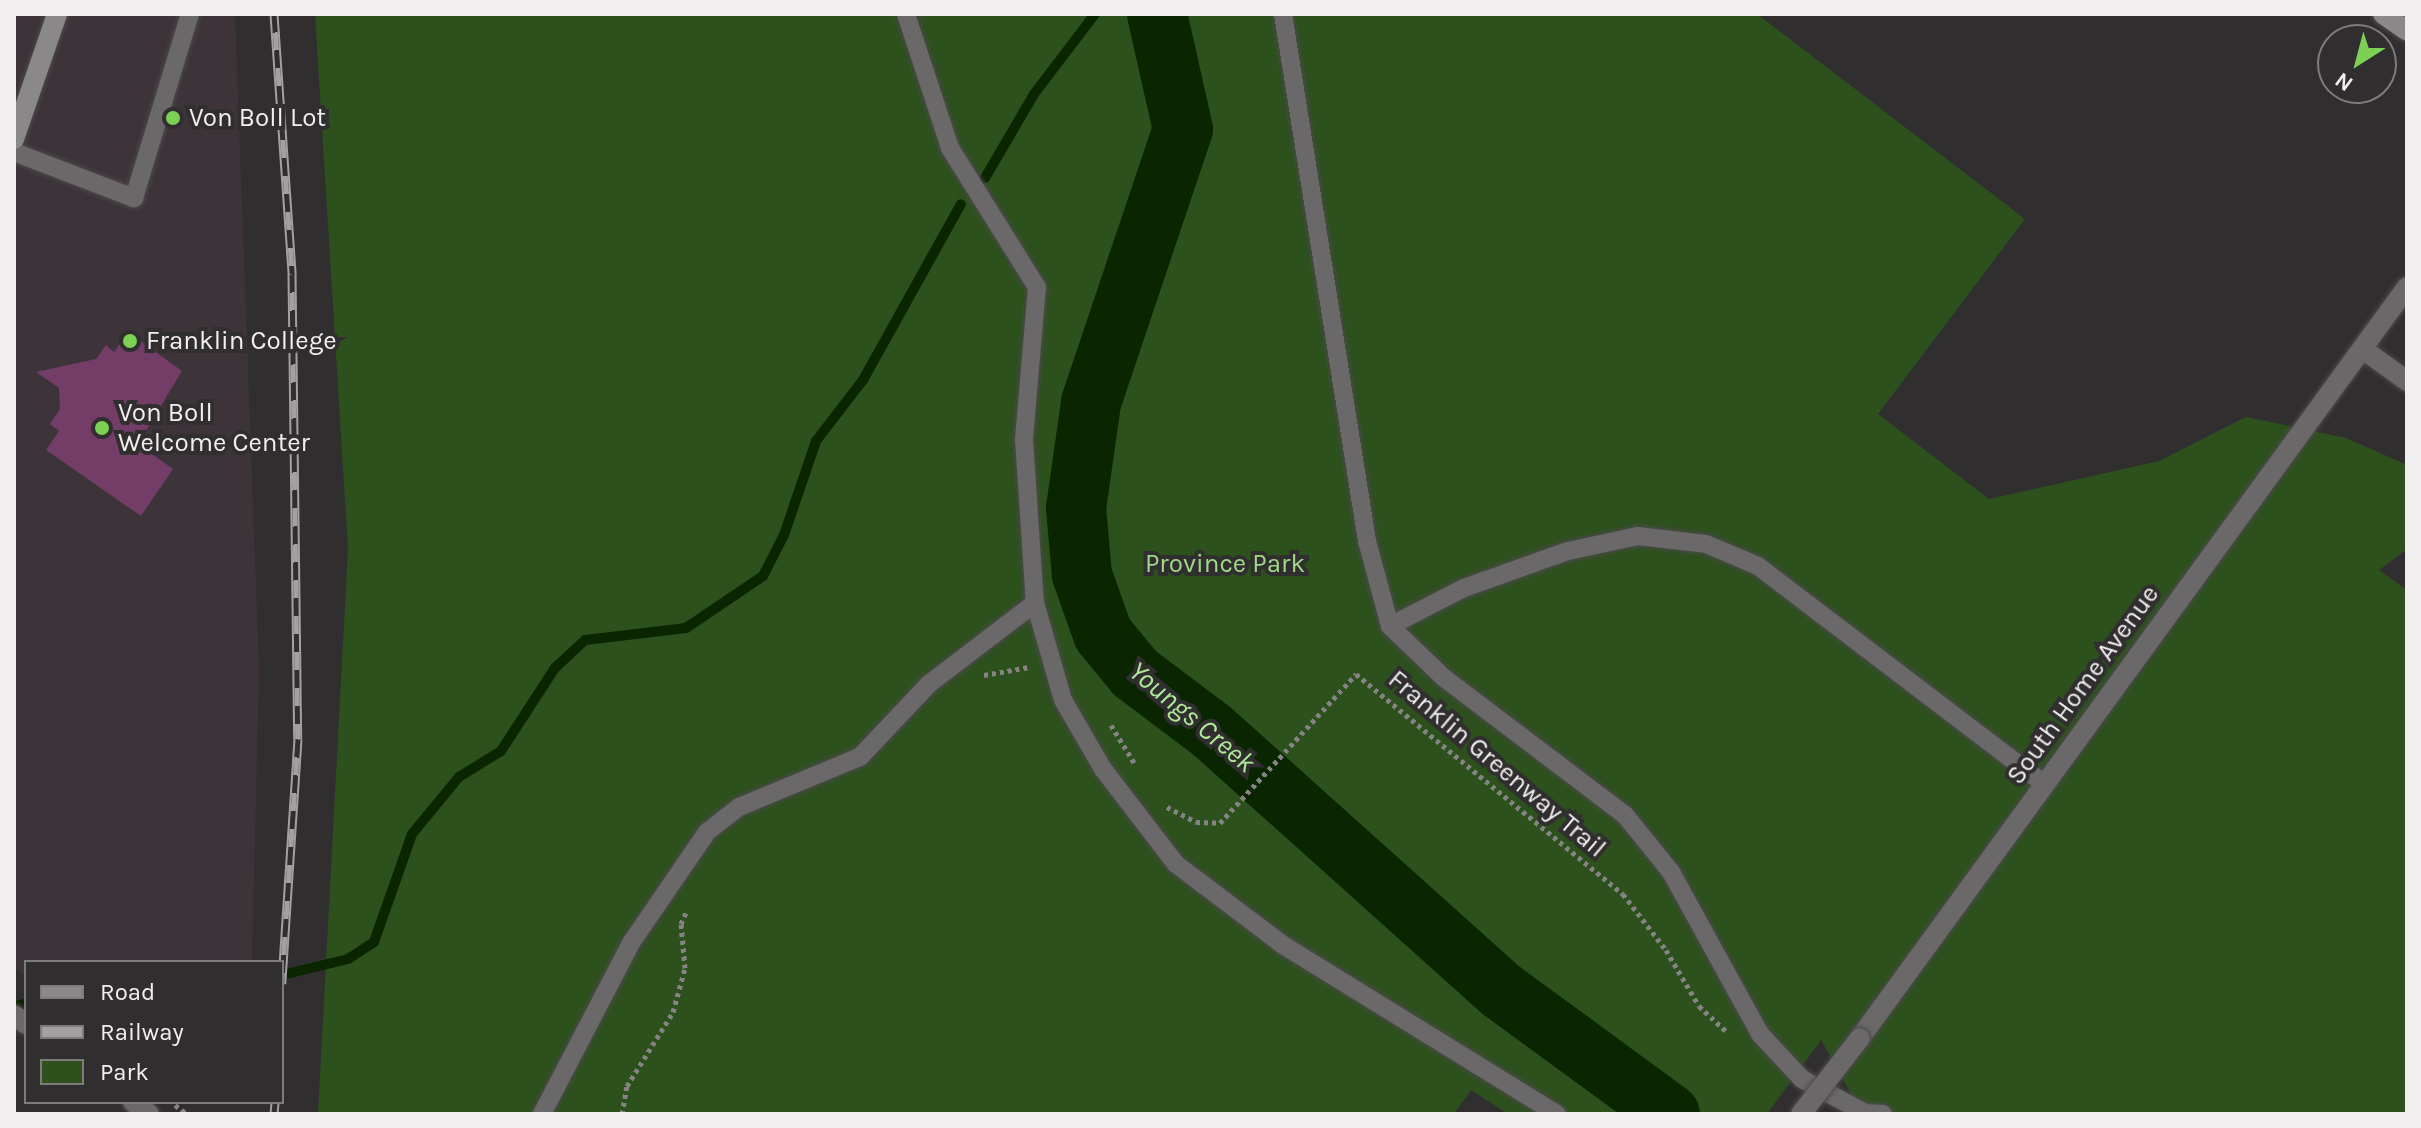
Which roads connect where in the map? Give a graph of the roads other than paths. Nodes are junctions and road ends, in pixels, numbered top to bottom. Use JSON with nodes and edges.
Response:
{"nodes":[{"id":1,"x":57,"y":14,"type":"edge"},
{"id":2,"x":190,"y":14,"type":"edge"},
{"id":3,"x":906,"y":14,"type":"edge"},
{"id":4,"x":1283,"y":14,"type":"edge"},
{"id":5,"x":2383,"y":14,"type":"edge"},
{"id":6,"x":2407,"y":31,"type":"edge"},
{"id":7,"x":14,"y":139,"type":"edge"},
{"id":8,"x":14,"y":152,"type":"edge"},
{"id":9,"x":2407,"y":287,"type":"edge"},
{"id":10,"x":2364,"y":350,"type":"junction"},
{"id":11,"x":2407,"y":381,"type":"edge"},
{"id":12,"x":1035,"y":603,"type":"junction"},
{"id":13,"x":1390,"y":626,"type":"junction"},
{"id":14,"x":2043,"y":783,"type":"junction"},
{"id":15,"x":542,"y":1114,"type":"edge"},
{"id":16,"x":1557,"y":1114,"type":"edge"},
{"id":17,"x":1801,"y":1114,"type":"edge"},
{"id":18,"x":1883,"y":1114,"type":"edge"}],
"edges":[{"from":1,"to":7,"type":"street"},
{"from":2,"to":8,"type":"lane"},
{"from":3,"to":12,"type":"lane"},
{"from":4,"to":13,"type":"lane"},
{"from":5,"to":6,"type":"street"},
{"from":9,"to":10,"type":"street","name":"South Home Avenue"},
{"from":10,"to":11,"type":"street"},
{"from":10,"to":14,"type":"street","name":"South Home Avenue"},
{"from":12,"to":15,"type":"lane"},
{"from":12,"to":16,"type":"lane"},
{"from":13,"to":14,"type":"lane"},
{"from":13,"to":18,"type":"lane"},
{"from":14,"to":17,"type":"street","name":"South Home Avenue","bridge":true}]}
